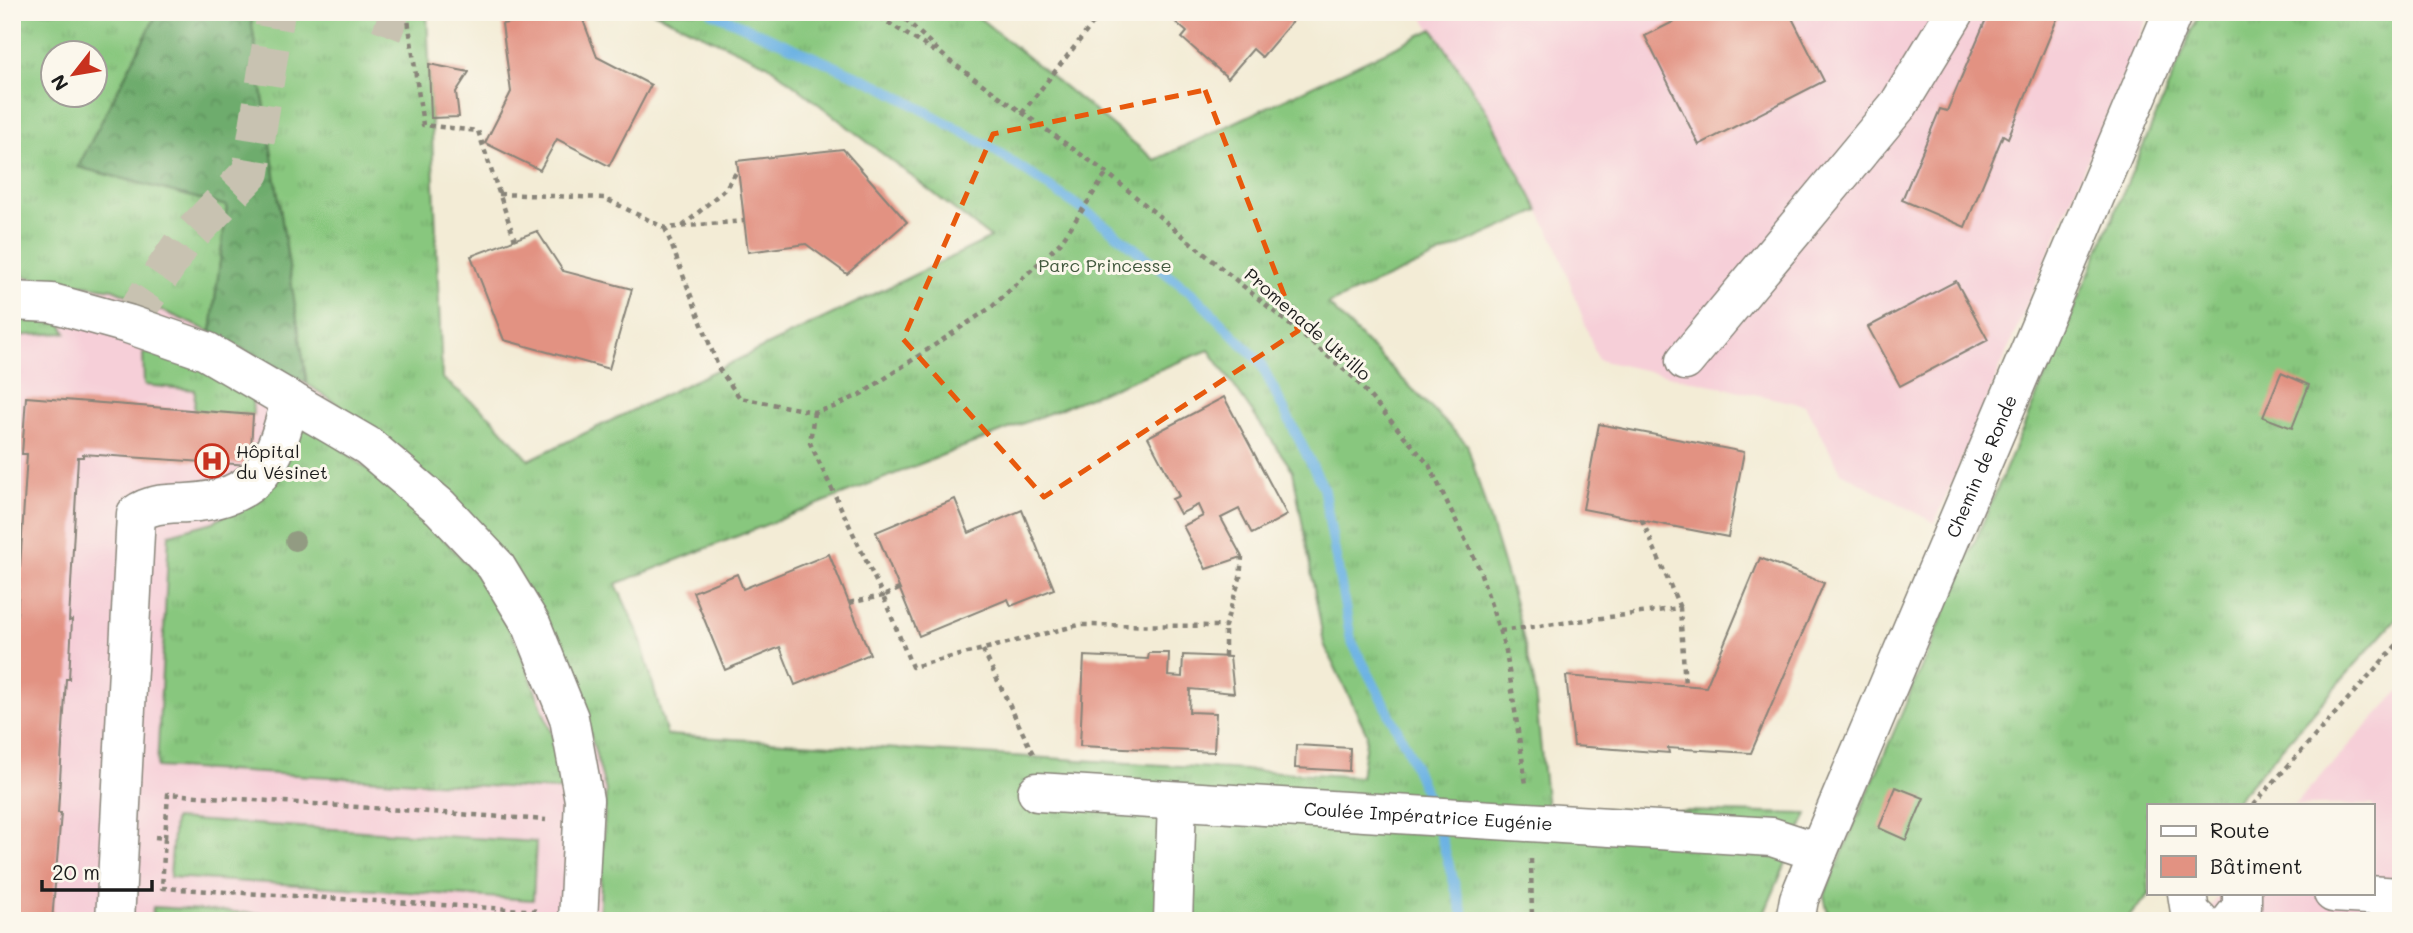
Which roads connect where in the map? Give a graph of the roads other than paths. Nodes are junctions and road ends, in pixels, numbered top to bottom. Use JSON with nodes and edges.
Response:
{"nodes":[{"id":1,"x":1955,"y":12,"type":"edge"},
{"id":2,"x":2173,"y":12,"type":"edge"},
{"id":3,"x":12,"y":301,"type":"edge"},
{"id":4,"x":1685,"y":360,"type":"dead end"},
{"id":5,"x":290,"y":400,"type":"junction"},
{"id":6,"x":1037,"y":792,"type":"road end"},
{"id":7,"x":1177,"y":801,"type":"junction"},
{"id":8,"x":1818,"y":852,"type":"junction"},
{"id":9,"x":2242,"y":894,"type":"edge"},
{"id":10,"x":2350,"y":894,"type":"edge"},
{"id":11,"x":2401,"y":897,"type":"edge"},
{"id":12,"x":563,"y":916,"type":"edge"},
{"id":13,"x":115,"y":921,"type":"edge"},
{"id":14,"x":1173,"y":921,"type":"edge"},
{"id":15,"x":1795,"y":921,"type":"edge"},
{"id":16,"x":2231,"y":921,"type":"edge"}],
"edges":[{"from":1,"to":4,"type":"street"},
{"from":2,"to":8,"type":"street","name":"Chemin de Ronde"},
{"from":3,"to":5,"type":"street"},
{"from":5,"to":12,"type":"street"},
{"from":5,"to":13,"type":"street"},
{"from":6,"to":7,"type":"street","name":"Coulée Impératrice Eugénie"},
{"from":7,"to":8,"type":"street","name":"Coulée Impératrice Eugénie"},
{"from":7,"to":14,"type":"street"},
{"from":8,"to":15,"type":"street","name":"Chemin de Ronde"},
{"from":9,"to":16,"type":"street"},
{"from":10,"to":11,"type":"street"}]}
